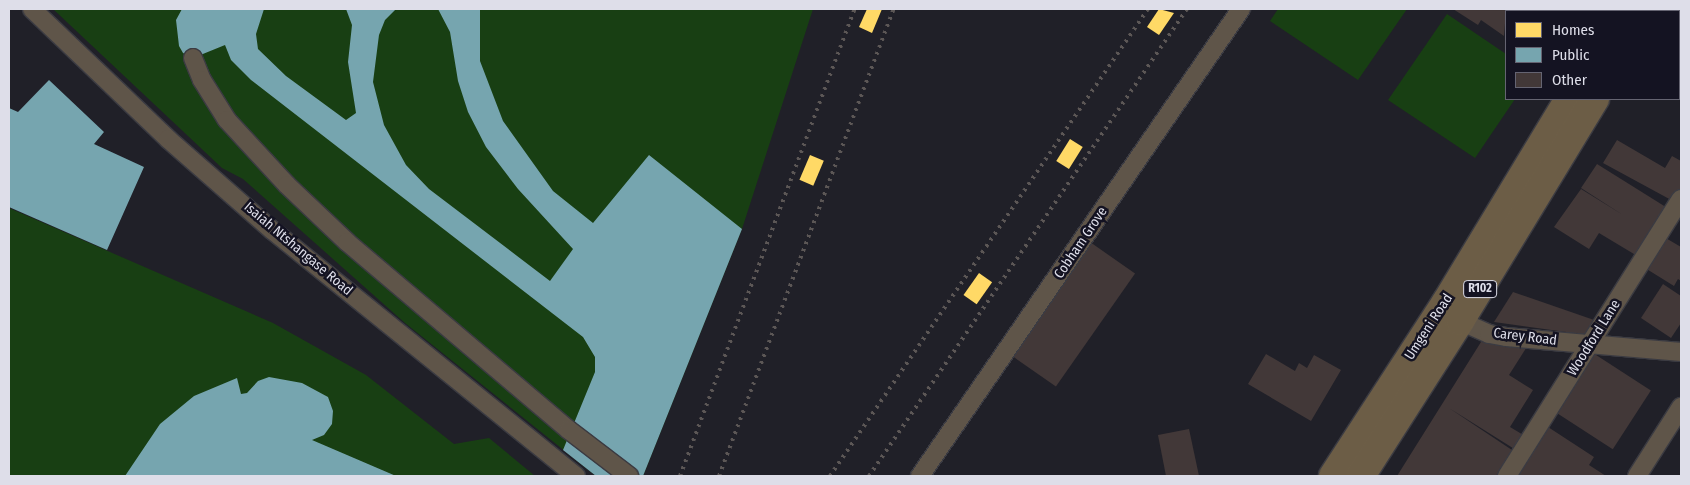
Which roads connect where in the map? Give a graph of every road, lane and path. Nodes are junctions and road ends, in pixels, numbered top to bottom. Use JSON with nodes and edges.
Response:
{"nodes":[{"id":1,"x":32,"y":9,"type":"edge"},
{"id":2,"x":1241,"y":9,"type":"edge"},
{"id":3,"x":193,"y":58,"type":"dead end"},
{"id":4,"x":1568,"y":100,"type":"edge"},
{"id":5,"x":1594,"y":100,"type":"edge"},
{"id":6,"x":1681,"y":199,"type":"edge"},
{"id":7,"x":1460,"y":321,"type":"junction"},
{"id":8,"x":1590,"y":344,"type":"junction"},
{"id":9,"x":1681,"y":352,"type":"edge"},
{"id":10,"x":1681,"y":406,"type":"edge"},
{"id":11,"x":576,"y":476,"type":"edge"},
{"id":12,"x":629,"y":476,"type":"edge"},
{"id":13,"x":920,"y":476,"type":"edge"},
{"id":14,"x":1333,"y":476,"type":"edge"},
{"id":15,"x":1361,"y":476,"type":"edge"},
{"id":16,"x":1507,"y":476,"type":"edge"},
{"id":17,"x":1637,"y":476,"type":"edge"}],
"edges":[{"from":1,"to":11,"type":"street","name":"Isaiah Ntshangase Road"},
{"from":2,"to":13,"type":"street","name":"Cobham Grove"},
{"from":3,"to":12,"type":"street"},
{"from":4,"to":14,"type":"main road","name":"Umgeni Road","number":"R102"},
{"from":5,"to":7,"type":"main road","name":"Umgeni Road","number":"R102"},
{"from":6,"to":8,"type":"street","name":"Woodford Lane"},
{"from":7,"to":8,"type":"street","name":"Carey Road"},
{"from":7,"to":15,"type":"main road","name":"Umgeni Road","number":"R102"},
{"from":8,"to":9,"type":"street","name":"Carey Road"},
{"from":8,"to":16,"type":"street","name":"Woodford Lane"},
{"from":10,"to":17,"type":"street"}]}
